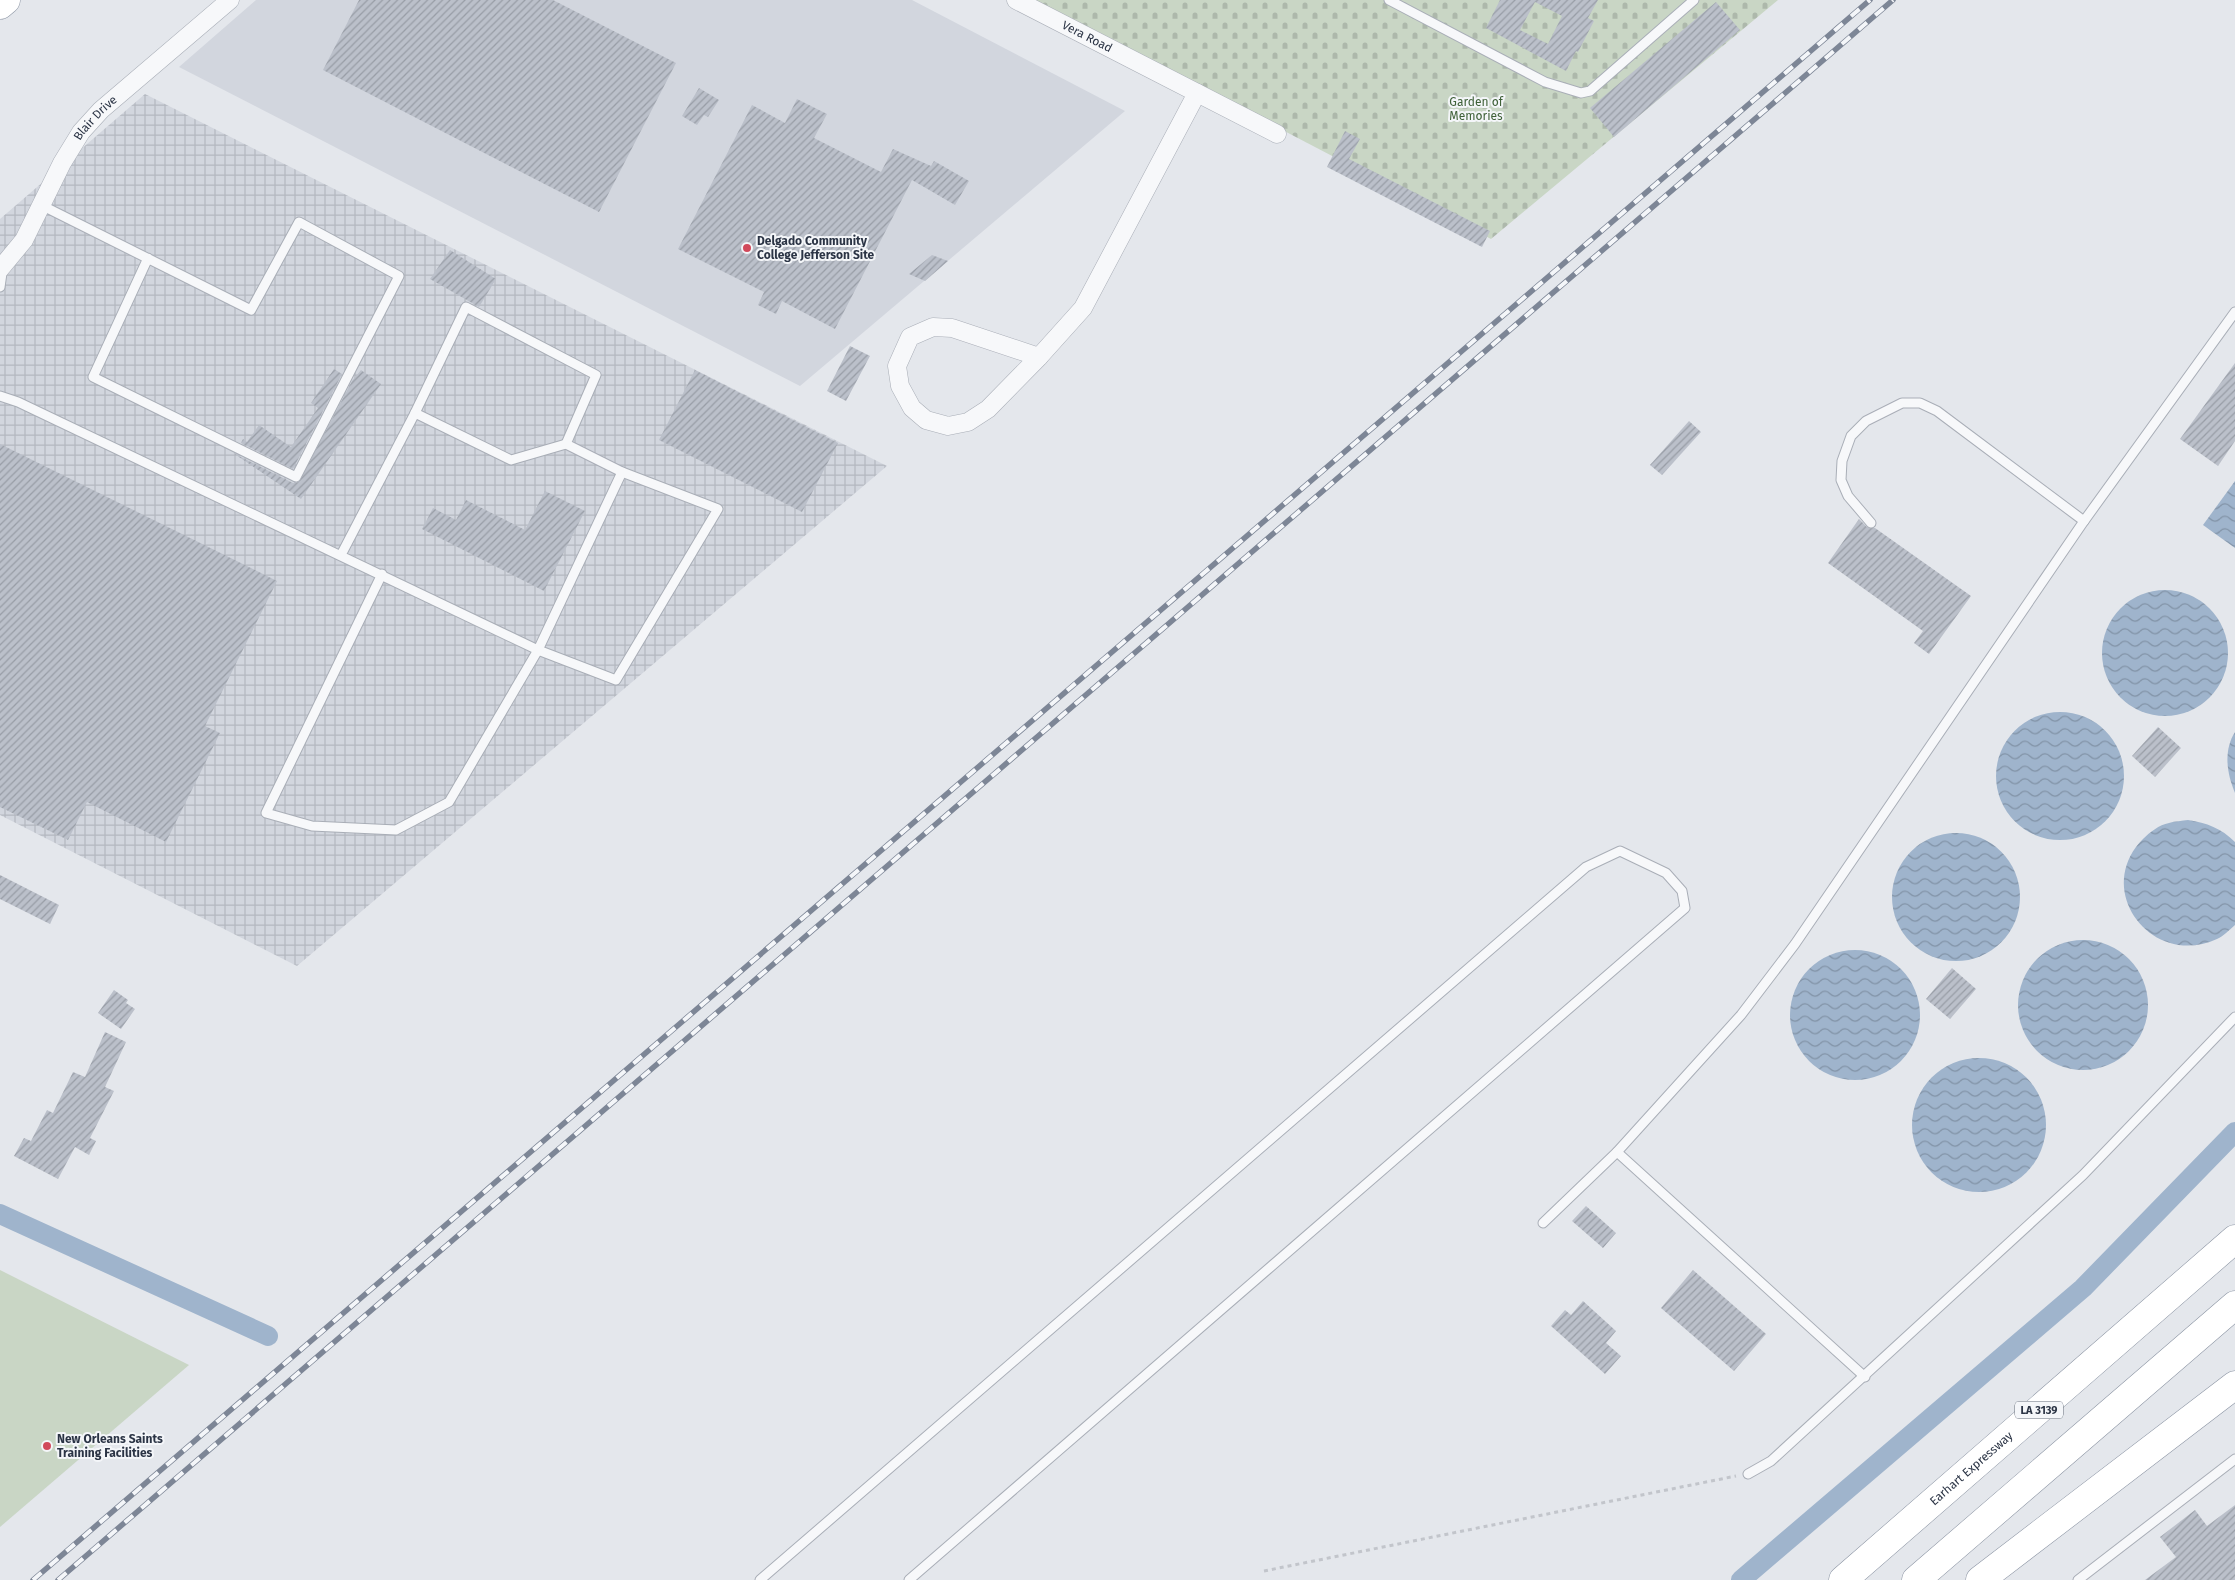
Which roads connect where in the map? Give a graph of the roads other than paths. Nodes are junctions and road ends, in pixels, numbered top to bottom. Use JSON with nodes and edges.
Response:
{"nodes":[{"id":1,"x":6,"y":0,"type":"edge"},
{"id":2,"x":230,"y":0,"type":"edge"},
{"id":3,"x":1016,"y":0,"type":"edge"},
{"id":4,"x":1389,"y":0,"type":"edge"},
{"id":5,"x":1694,"y":0,"type":"edge"},
{"id":6,"x":0,"y":5,"type":"edge"},
{"id":7,"x":1197,"y":93,"type":"junction"},
{"id":8,"x":1277,"y":134,"type":"dead end"},
{"id":9,"x":41,"y":205,"type":"junction"},
{"id":10,"x":148,"y":258,"type":"junction"},
{"id":11,"x":2,"y":267,"type":"edge"},
{"id":12,"x":0,"y":287,"type":"edge"},
{"id":13,"x":2235,"y":312,"type":"edge"},
{"id":14,"x":1039,"y":357,"type":"junction"},
{"id":15,"x":0,"y":396,"type":"edge"},
{"id":16,"x":415,"y":413,"type":"junction"},
{"id":17,"x":566,"y":444,"type":"junction"},
{"id":18,"x":622,"y":472,"type":"junction"},
{"id":19,"x":2084,"y":521,"type":"junction"},
{"id":20,"x":1871,"y":523,"type":"dead end"},
{"id":21,"x":341,"y":555,"type":"junction"},
{"id":22,"x":382,"y":574,"type":"junction"},
{"id":23,"x":538,"y":650,"type":"junction"},
{"id":24,"x":2235,"y":1017,"type":"edge"},
{"id":25,"x":1617,"y":1152,"type":"junction"},
{"id":26,"x":1542,"y":1223,"type":"dead end"},
{"id":27,"x":2235,"y":1240,"type":"edge"},
{"id":28,"x":2235,"y":1305,"type":"edge"},
{"id":29,"x":1865,"y":1376,"type":"junction"},
{"id":30,"x":2235,"y":1385,"type":"edge"},
{"id":31,"x":2235,"y":1459,"type":"edge"},
{"id":32,"x":1748,"y":1474,"type":"road end"},
{"id":33,"x":760,"y":1580,"type":"edge"},
{"id":34,"x":909,"y":1580,"type":"edge"},
{"id":35,"x":1843,"y":1580,"type":"edge"},
{"id":36,"x":1916,"y":1580,"type":"edge"},
{"id":37,"x":1980,"y":1580,"type":"edge"},
{"id":38,"x":2078,"y":1580,"type":"edge"}],
"edges":[{"from":1,"to":6,"type":"highway"},
{"from":2,"to":9,"type":"street","name":"Blair Drive"},
{"from":3,"to":7,"type":"street","name":"Vera Road"},
{"from":4,"to":5,"type":"lane"},
{"from":7,"to":8,"type":"street","name":"Vera Road"},
{"from":7,"to":14,"type":"street"},
{"from":9,"to":10,"type":"lane"},
{"from":9,"to":11,"type":"street","name":"Blair Drive"},
{"from":10,"to":10,"type":"lane"},
{"from":11,"to":12,"type":"lane"},
{"from":13,"to":19,"type":"lane"},
{"from":14,"to":14,"type":"street"},
{"from":15,"to":21,"type":"lane"},
{"from":16,"to":17,"type":"lane"},
{"from":16,"to":17,"type":"lane"},
{"from":16,"to":21,"type":"lane"},
{"from":17,"to":18,"type":"lane"},
{"from":18,"to":23,"type":"lane"},
{"from":18,"to":23,"type":"lane"},
{"from":19,"to":20,"type":"lane"},
{"from":19,"to":25,"type":"lane"},
{"from":21,"to":22,"type":"lane"},
{"from":22,"to":23,"type":"lane"},
{"from":22,"to":23,"type":"lane"},
{"from":24,"to":29,"type":"lane"},
{"from":25,"to":26,"type":"lane"},
{"from":25,"to":29,"type":"lane"},
{"from":27,"to":35,"type":"highway","name":"Earhart Expressway","number":"LA 3139"},
{"from":28,"to":36,"type":"highway"},
{"from":29,"to":32,"type":"lane"},
{"from":30,"to":37,"type":"highway"},
{"from":31,"to":38,"type":"lane"},
{"from":33,"to":34,"type":"lane"}]}
